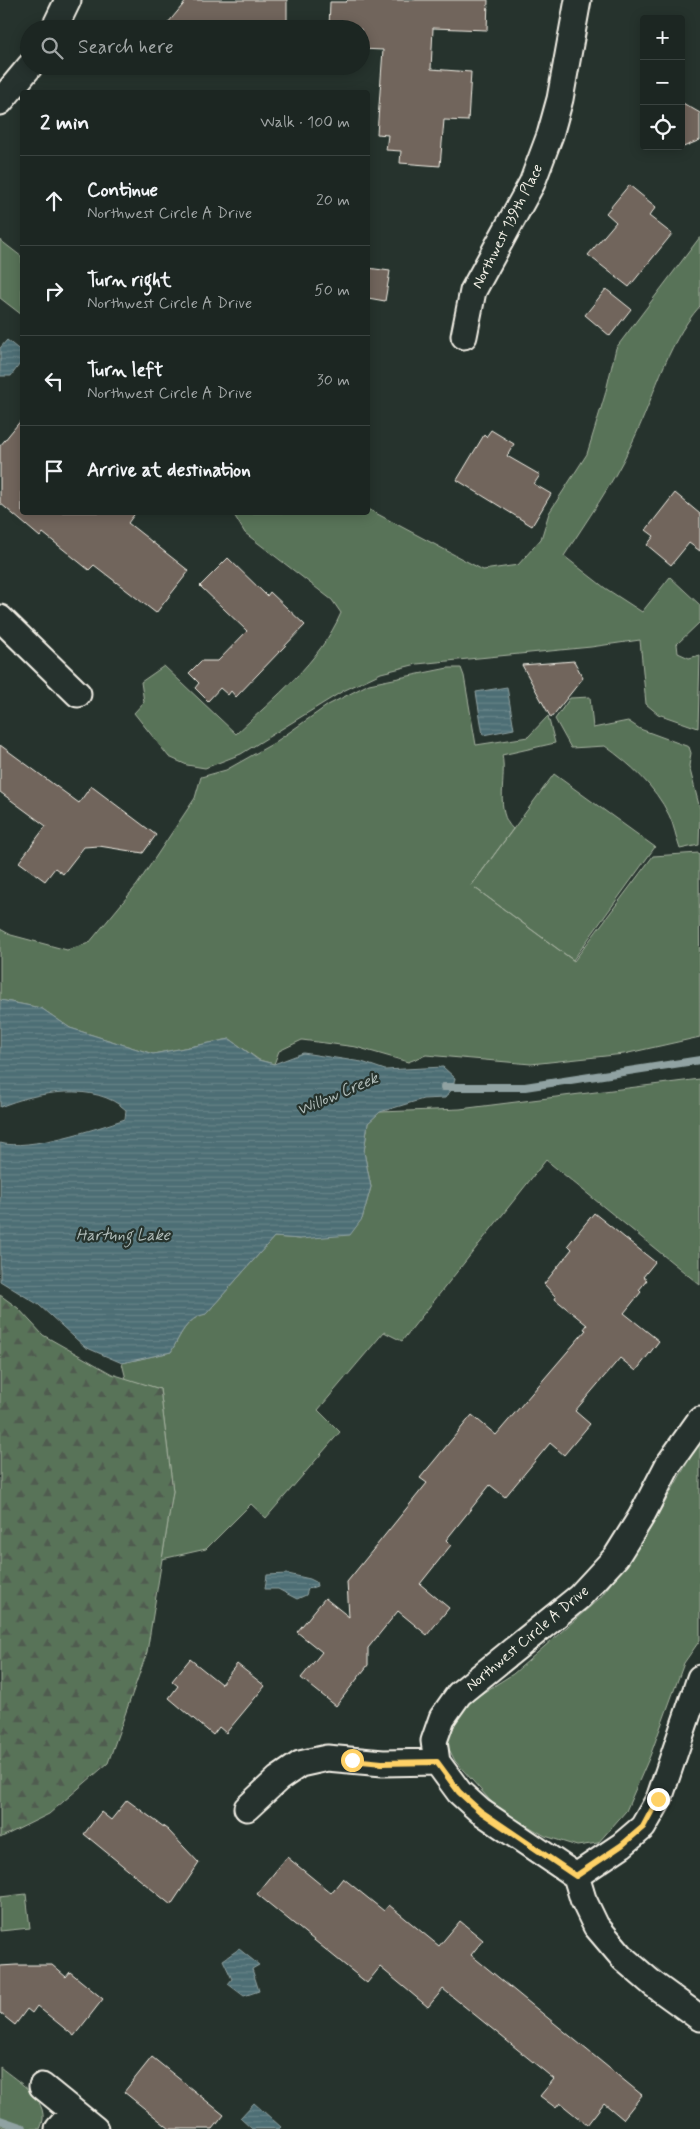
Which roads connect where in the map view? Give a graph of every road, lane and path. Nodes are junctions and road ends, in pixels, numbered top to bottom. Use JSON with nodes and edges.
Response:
{"nodes":[{"id":1,"x":68,"y":0,"type":"edge"},
{"id":2,"x":578,"y":0,"type":"edge"},
{"id":3,"x":58,"y":20,"type":"edge"},
{"id":4,"x":22,"y":75,"type":"edge"},
{"id":5,"x":0,"y":102,"type":"edge"},
{"id":6,"x":464,"y":336,"type":"dead end"},
{"id":7,"x":0,"y":618,"type":"edge"},
{"id":8,"x":78,"y":694,"type":"dead end"},
{"id":9,"x":700,"y":1420,"type":"edge"},
{"id":10,"x":700,"y":1678,"type":"edge"},
{"id":11,"x":437,"y":1762,"type":"junction"},
{"id":12,"x":247,"y":1808,"type":"dead end"},
{"id":13,"x":576,"y":1876,"type":"junction"},
{"id":14,"x":700,"y":2018,"type":"edge"},
{"id":15,"x":42,"y":2086,"type":"dead end"},
{"id":16,"x":66,"y":2120,"type":"edge"},
{"id":17,"x":95,"y":2129,"type":"edge"}],
"edges":[{"from":1,"to":3,"type":"street"},
{"from":2,"to":6,"type":"street","name":"Northwest 139th Place"},
{"from":4,"to":5,"type":"street"},
{"from":7,"to":8,"type":"street"},
{"from":9,"to":11,"type":"street","name":"Northwest Circle A Drive"},
{"from":10,"to":13,"type":"street"},
{"from":11,"to":12,"type":"street"},
{"from":11,"to":13,"type":"street"},
{"from":13,"to":14,"type":"street"},
{"from":15,"to":16,"type":"street"},
{"from":16,"to":17,"type":"street"}]}
